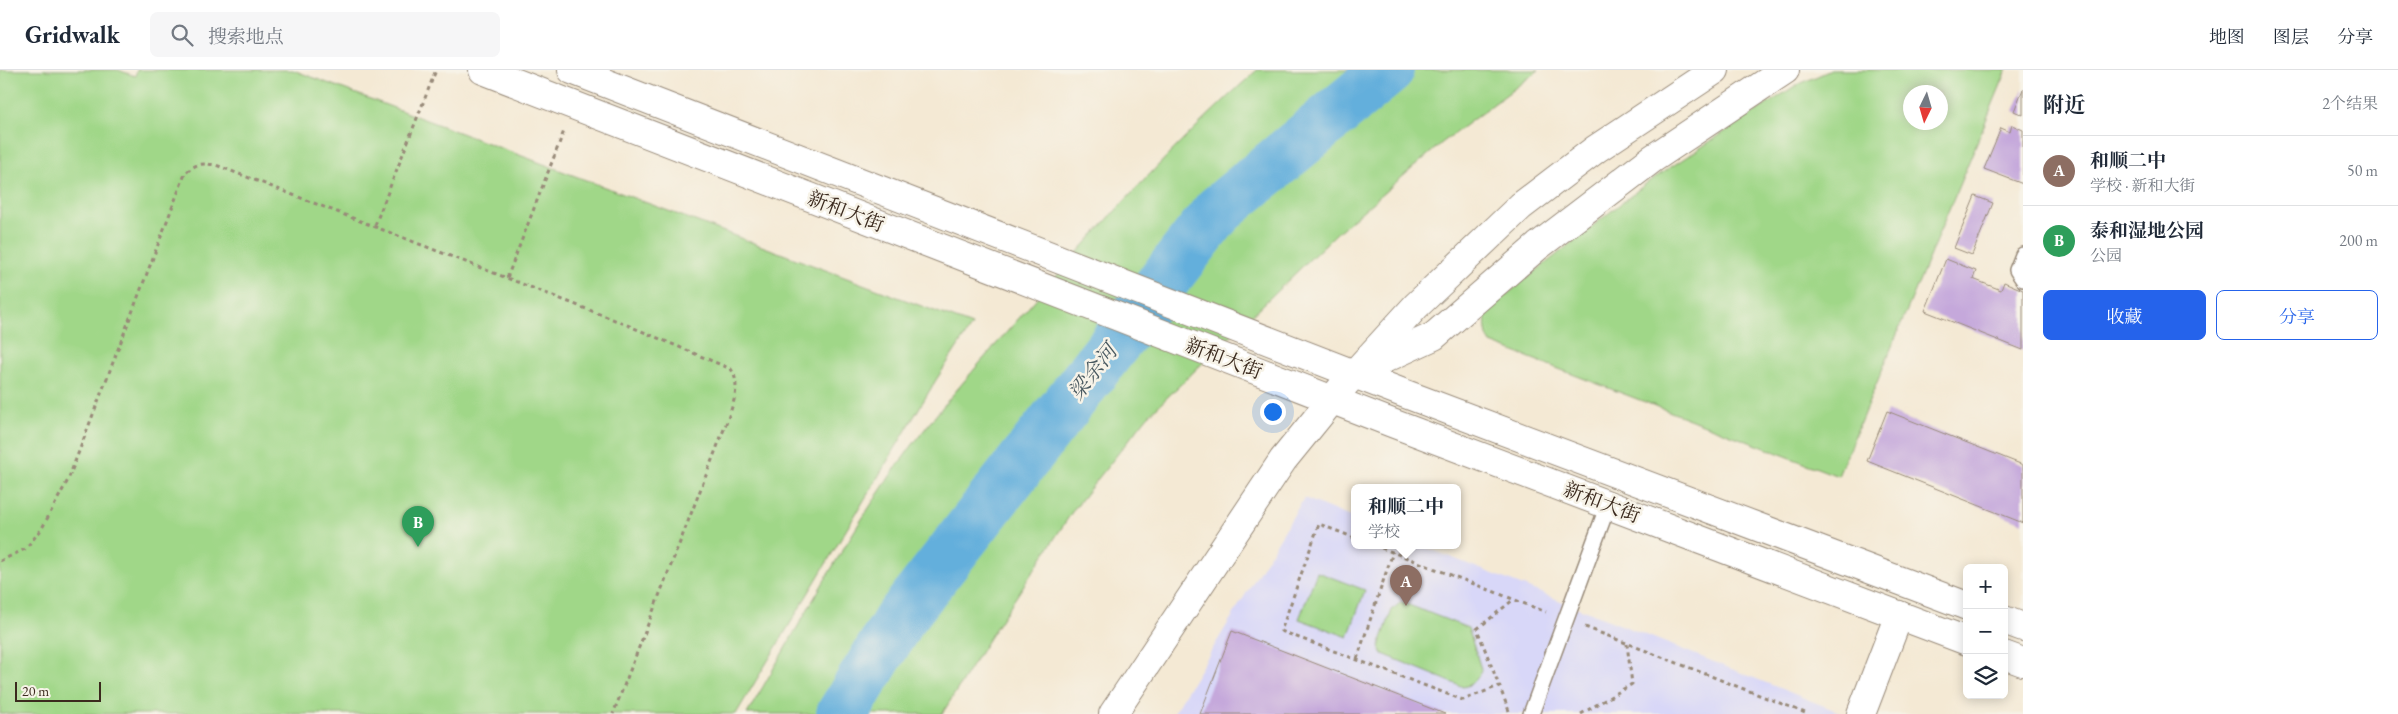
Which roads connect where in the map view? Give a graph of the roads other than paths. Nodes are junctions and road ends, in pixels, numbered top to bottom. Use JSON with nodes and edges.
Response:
{"nodes":[{"id":1,"x":482,"y":70,"type":"edge"},
{"id":2,"x":572,"y":70,"type":"edge"},
{"id":3,"x":1715,"y":70,"type":"edge"},
{"id":4,"x":1785,"y":70,"type":"edge"},
{"id":5,"x":2023,"y":255,"type":"edge"},
{"id":6,"x":2023,"y":278,"type":"edge"},
{"id":7,"x":1354,"y":373,"type":"junction"},
{"id":8,"x":1332,"y":400,"type":"junction"},
{"id":9,"x":1608,"y":505,"type":"junction"},
{"id":10,"x":1963,"y":604,"type":"edge"},
{"id":11,"x":1899,"y":615,"type":"junction"},
{"id":12,"x":2008,"y":622,"type":"edge"},
{"id":13,"x":2023,"y":628,"type":"edge"},
{"id":14,"x":1963,"y":639,"type":"edge"},
{"id":15,"x":2008,"y":656,"type":"edge"},
{"id":16,"x":2023,"y":662,"type":"edge"},
{"id":17,"x":1113,"y":714,"type":"edge"},
{"id":18,"x":1531,"y":714,"type":"edge"},
{"id":19,"x":1861,"y":714,"type":"edge"}],
"edges":[{"from":1,"to":8,"type":"main road","name":"新和大街"},
{"from":2,"to":7,"type":"main road","name":"新和大街"},
{"from":3,"to":7,"type":"main road"},
{"from":4,"to":7,"type":"main road"},
{"from":5,"to":6,"type":"lane"},
{"from":7,"to":8,"type":"main road"},
{"from":7,"to":10,"type":"main road","name":"新和大街"},
{"from":8,"to":9,"type":"main road","name":"新和大街"},
{"from":8,"to":17,"type":"main road"},
{"from":9,"to":11,"type":"main road","name":"新和大街"},
{"from":9,"to":18,"type":"lane"},
{"from":11,"to":14,"type":"main road","name":"新和大街"},
{"from":11,"to":19,"type":"main road"},
{"from":12,"to":13,"type":"main road"},
{"from":15,"to":16,"type":"main road"}]}
